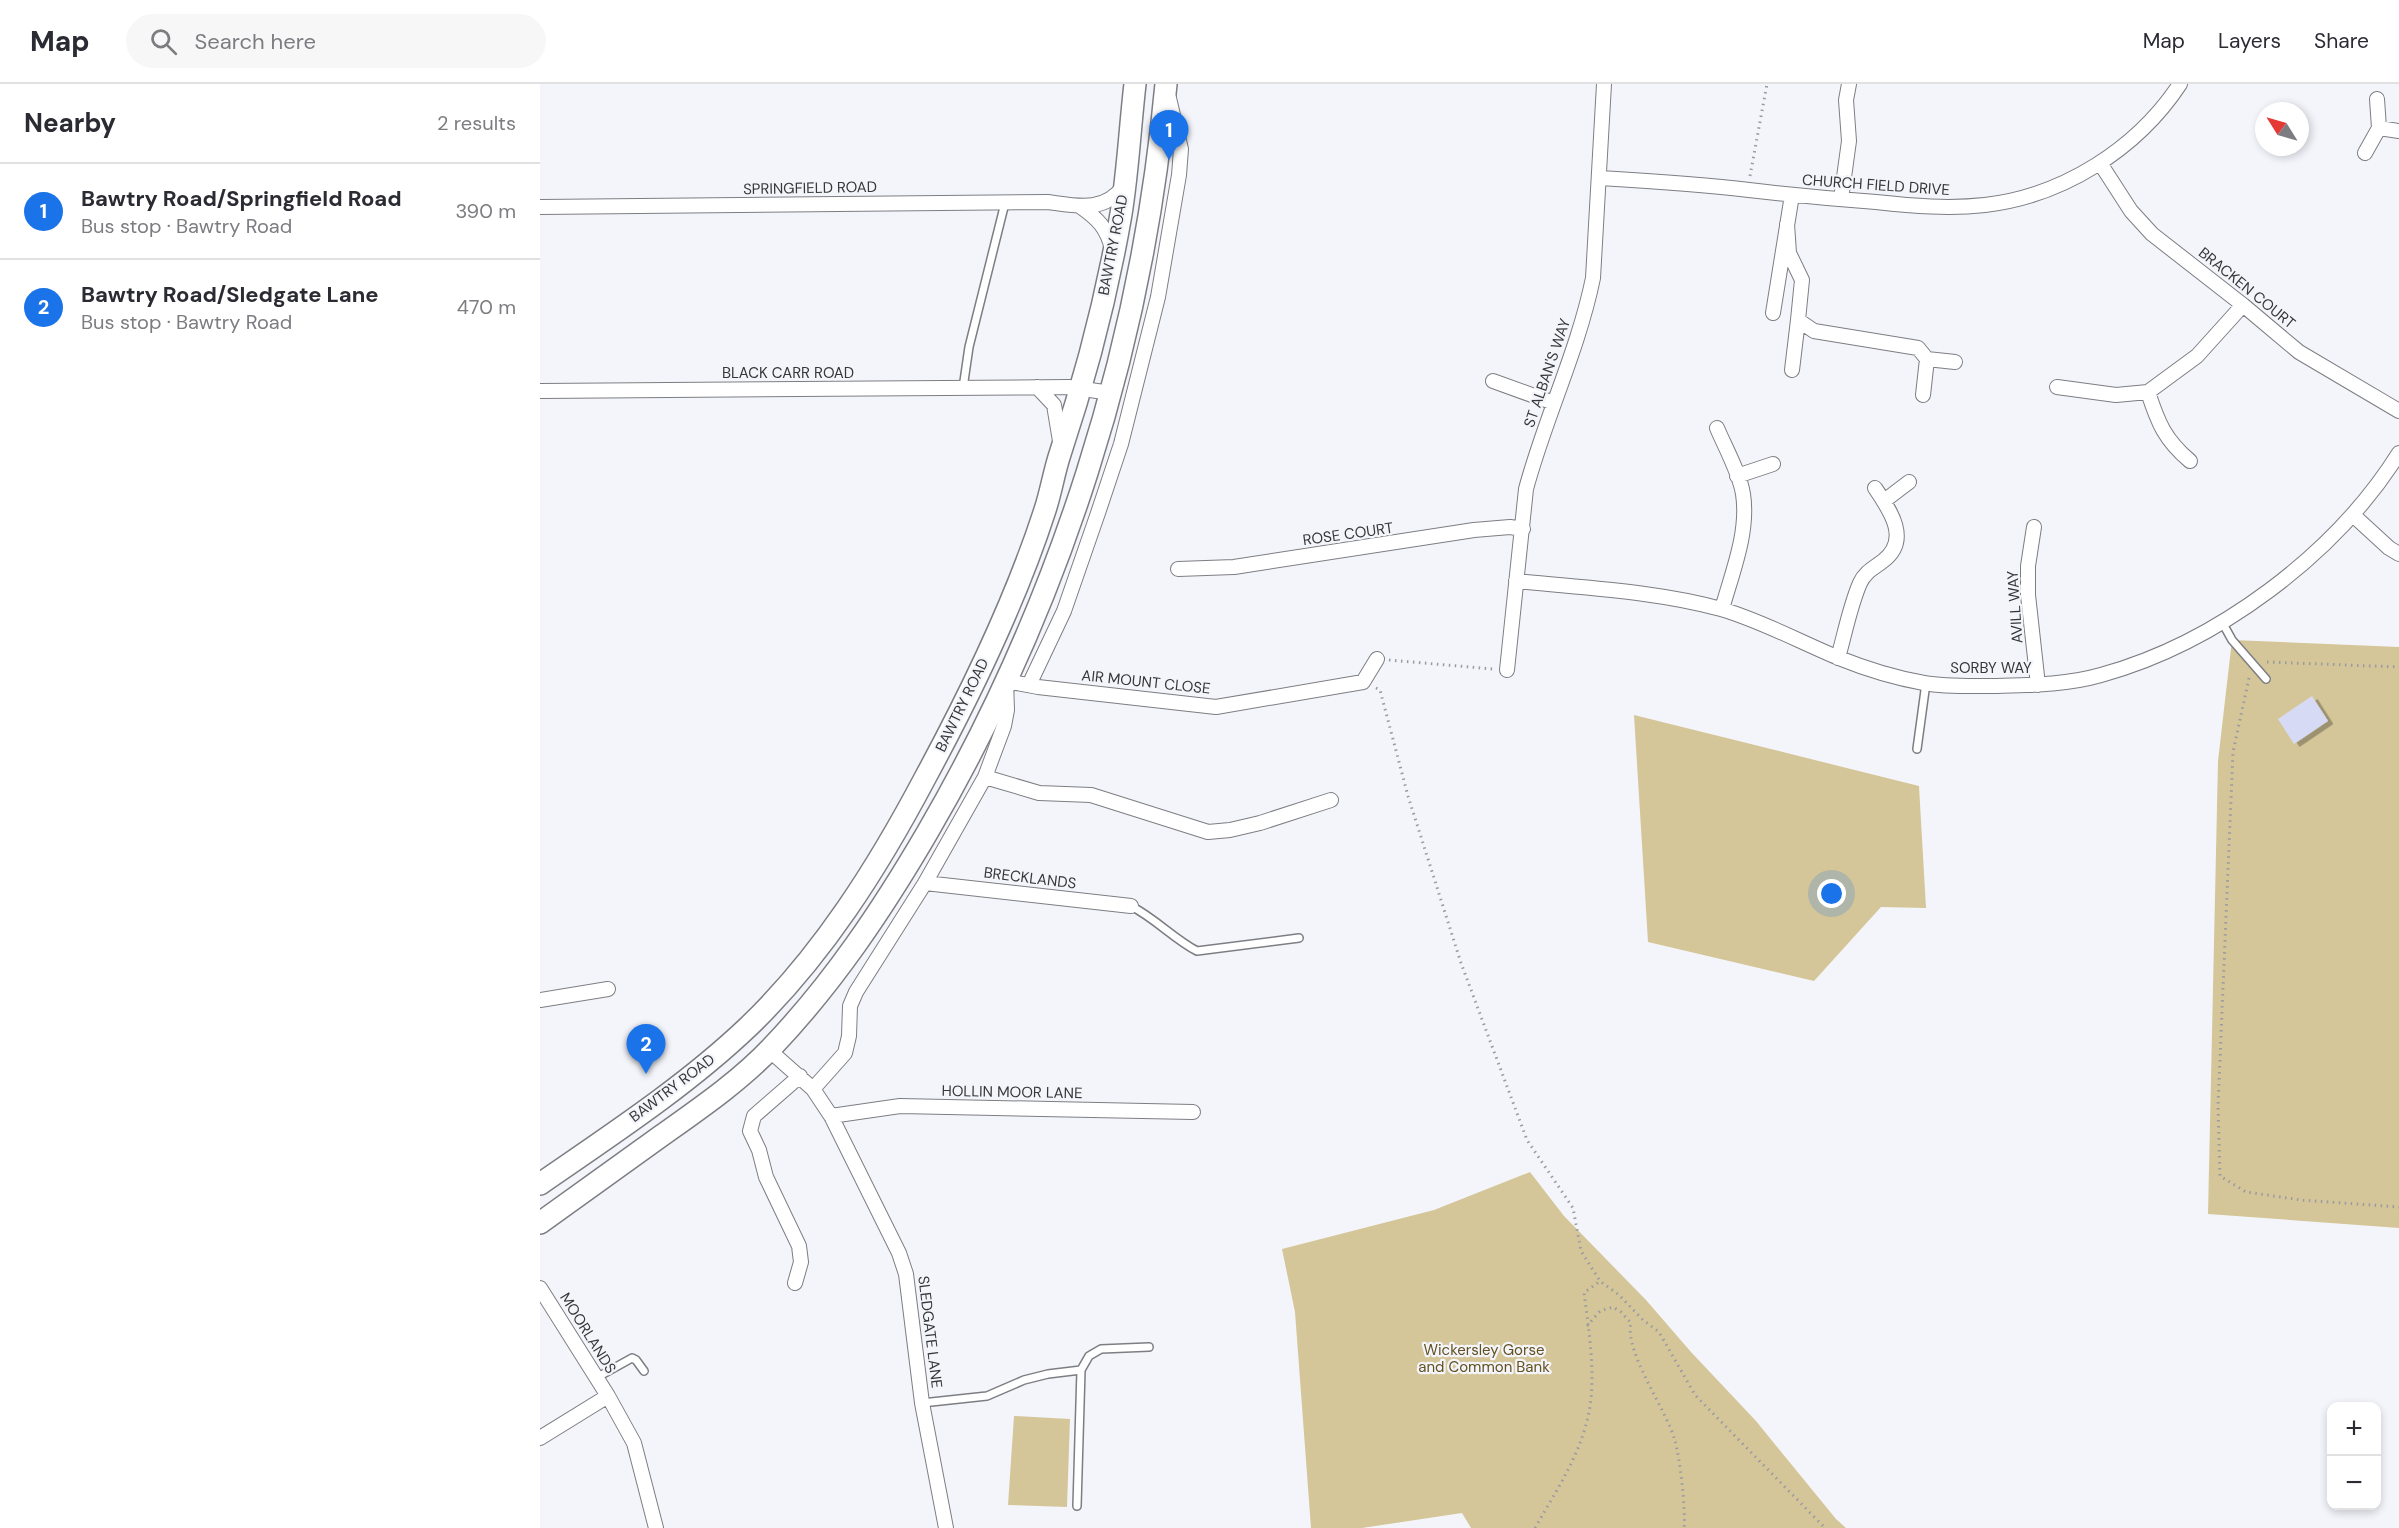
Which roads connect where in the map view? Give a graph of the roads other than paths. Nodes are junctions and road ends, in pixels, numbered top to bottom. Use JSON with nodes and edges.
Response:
{"nodes":[{"id":1,"x":1135,"y":84,"type":"edge"},
{"id":2,"x":1604,"y":84,"type":"edge"},
{"id":3,"x":1849,"y":84,"type":"edge"},
{"id":4,"x":2180,"y":84,"type":"edge"},
{"id":5,"x":1166,"y":85,"type":"edge"},
{"id":6,"x":2377,"y":99,"type":"dead end"},
{"id":7,"x":2379,"y":128,"type":"junction"},
{"id":8,"x":2399,"y":131,"type":"edge"},
{"id":9,"x":2365,"y":153,"type":"dead end"},
{"id":10,"x":2100,"y":163,"type":"junction"},
{"id":11,"x":1600,"y":178,"type":"junction"},
{"id":12,"x":1125,"y":184,"type":"junction"},
{"id":13,"x":1792,"y":195,"type":"junction"},
{"id":14,"x":1841,"y":199,"type":"junction"},
{"id":15,"x":1005,"y":202,"type":"junction"},
{"id":16,"x":540,"y":207,"type":"edge"},
{"id":17,"x":1081,"y":207,"type":"junction"},
{"id":18,"x":1787,"y":224,"type":"junction"},
{"id":19,"x":1113,"y":252,"type":"junction"},
{"id":20,"x":2243,"y":305,"type":"junction"},
{"id":21,"x":1773,"y":313,"type":"dead end"},
{"id":22,"x":1798,"y":320,"type":"junction"},
{"id":23,"x":1927,"y":359,"type":"junction"},
{"id":24,"x":1955,"y":362,"type":"dead end"},
{"id":25,"x":1792,"y":370,"type":"dead end"},
{"id":26,"x":1493,"y":381,"type":"dead end"},
{"id":27,"x":1037,"y":387,"type":"junction"},
{"id":28,"x":1081,"y":387,"type":"junction"},
{"id":29,"x":2057,"y":387,"type":"dead end"},
{"id":30,"x":963,"y":388,"type":"junction"},
{"id":31,"x":540,"y":392,"type":"edge"},
{"id":32,"x":2148,"y":392,"type":"junction"},
{"id":33,"x":1111,"y":393,"type":"junction"},
{"id":34,"x":1923,"y":395,"type":"dead end"},
{"id":35,"x":1554,"y":403,"type":"junction"},
{"id":36,"x":2399,"y":411,"type":"edge"},
{"id":37,"x":1717,"y":428,"type":"dead end"},
{"id":38,"x":1063,"y":446,"type":"junction"},
{"id":39,"x":1095,"y":446,"type":"junction"},
{"id":40,"x":2399,"y":453,"type":"edge"},
{"id":41,"x":2190,"y":461,"type":"dead end"},
{"id":42,"x":1773,"y":464,"type":"dead end"},
{"id":43,"x":1737,"y":476,"type":"junction"},
{"id":44,"x":1909,"y":483,"type":"dead end"},
{"id":45,"x":1875,"y":488,"type":"dead end"},
{"id":46,"x":1884,"y":501,"type":"junction"},
{"id":47,"x":2353,"y":515,"type":"junction"},
{"id":48,"x":2034,"y":526,"type":"dead end"},
{"id":49,"x":1522,"y":529,"type":"junction"},
{"id":50,"x":2399,"y":554,"type":"edge"},
{"id":51,"x":1178,"y":569,"type":"dead end"},
{"id":52,"x":1516,"y":581,"type":"junction"},
{"id":53,"x":1722,"y":609,"type":"junction"},
{"id":54,"x":2222,"y":622,"type":"junction"},
{"id":55,"x":1838,"y":658,"type":"junction"},
{"id":56,"x":1377,"y":659,"type":"road end"},
{"id":57,"x":1507,"y":670,"type":"road end"},
{"id":58,"x":2266,"y":679,"type":"dead end"},
{"id":59,"x":1006,"y":681,"type":"junction"},
{"id":60,"x":1926,"y":683,"type":"junction"},
{"id":61,"x":1029,"y":685,"type":"junction"},
{"id":62,"x":2038,"y":685,"type":"junction"},
{"id":63,"x":1917,"y":749,"type":"dead end"},
{"id":64,"x":985,"y":777,"type":"junction"},
{"id":65,"x":1332,"y":800,"type":"dead end"},
{"id":66,"x":925,"y":882,"type":"junction"},
{"id":67,"x":1131,"y":906,"type":"joint"},
{"id":68,"x":1299,"y":938,"type":"dead end"},
{"id":69,"x":608,"y":989,"type":"dead end"},
{"id":70,"x":540,"y":1000,"type":"edge"},
{"id":71,"x":770,"y":1050,"type":"junction"},
{"id":72,"x":800,"y":1077,"type":"junction"},
{"id":73,"x":813,"y":1089,"type":"junction"},
{"id":74,"x":1193,"y":1112,"type":"dead end"},
{"id":75,"x":831,"y":1116,"type":"junction"},
{"id":76,"x":611,"y":1172,"type":"junction"},
{"id":77,"x":540,"y":1184,"type":"edge"},
{"id":78,"x":540,"y":1196,"type":"edge"},
{"id":79,"x":540,"y":1222,"type":"edge"},
{"id":80,"x":795,"y":1283,"type":"dead end"},
{"id":81,"x":540,"y":1288,"type":"edge"},
{"id":82,"x":1149,"y":1347,"type":"dead end"},
{"id":83,"x":1081,"y":1370,"type":"junction"},
{"id":84,"x":644,"y":1371,"type":"dead end"},
{"id":85,"x":596,"y":1378,"type":"junction"},
{"id":86,"x":608,"y":1396,"type":"junction"},
{"id":87,"x":922,"y":1403,"type":"junction"},
{"id":88,"x":540,"y":1438,"type":"edge"},
{"id":89,"x":1077,"y":1506,"type":"dead end"},
{"id":90,"x":656,"y":1528,"type":"edge"},
{"id":91,"x":946,"y":1528,"type":"edge"}],
"edges":[{"from":1,"to":12,"type":"main road","name":"BAWTRY ROAD"},
{"from":2,"to":11,"type":"street","name":"ST ALBAN'S WAY"},
{"from":3,"to":14,"type":"street"},
{"from":4,"to":10,"type":"street","name":"CHURCH FIELD DRIVE"},
{"from":5,"to":33,"type":"main road","name":"BAWTRY ROAD"},
{"from":5,"to":61,"type":"street","name":"BAWTRY ROAD"},
{"from":6,"to":7,"type":"street"},
{"from":7,"to":8,"type":"street"},
{"from":7,"to":9,"type":"street"},
{"from":10,"to":14,"type":"street","name":"CHURCH FIELD DRIVE"},
{"from":10,"to":20,"type":"street","name":"BRACKEN COURT"},
{"from":11,"to":13,"type":"street","name":"CHURCH FIELD DRIVE"},
{"from":11,"to":35,"type":"street","name":"ST ALBAN'S WAY"},
{"from":12,"to":17,"type":"street","name":"SPRINGFIELD ROAD"},
{"from":12,"to":19,"type":"main road","name":"BAWTRY ROAD"},
{"from":13,"to":14,"type":"street","name":"CHURCH FIELD DRIVE"},
{"from":13,"to":18,"type":"street"},
{"from":15,"to":16,"type":"street","name":"SPRINGFIELD ROAD"},
{"from":15,"to":17,"type":"street","name":"SPRINGFIELD ROAD"},
{"from":15,"to":30,"type":"lane"},
{"from":17,"to":19,"type":"street"},
{"from":18,"to":21,"type":"street"},
{"from":18,"to":22,"type":"street"},
{"from":19,"to":28,"type":"main road","name":"BAWTRY ROAD"},
{"from":20,"to":32,"type":"street"},
{"from":20,"to":36,"type":"street","name":"BRACKEN COURT"},
{"from":22,"to":23,"type":"street"},
{"from":22,"to":25,"type":"street"},
{"from":23,"to":24,"type":"street"},
{"from":23,"to":34,"type":"street"},
{"from":26,"to":35,"type":"street"},
{"from":27,"to":28,"type":"street","name":"BLACK CARR ROAD"},
{"from":27,"to":30,"type":"street","name":"BLACK CARR ROAD"},
{"from":27,"to":38,"type":"street"},
{"from":28,"to":33,"type":"street","name":"BLACK CARR ROAD"},
{"from":28,"to":38,"type":"main road","name":"BAWTRY ROAD"},
{"from":29,"to":32,"type":"street"},
{"from":30,"to":31,"type":"street","name":"BLACK CARR ROAD"},
{"from":32,"to":41,"type":"street"},
{"from":33,"to":39,"type":"main road","name":"BAWTRY ROAD"},
{"from":35,"to":49,"type":"street","name":"ST ALBAN'S WAY"},
{"from":37,"to":43,"type":"street"},
{"from":38,"to":39,"type":"main road"},
{"from":38,"to":77,"type":"main road","name":"BAWTRY ROAD"},
{"from":39,"to":59,"type":"main road","name":"BAWTRY ROAD"},
{"from":40,"to":47,"type":"street","name":"SORBY WAY"},
{"from":42,"to":43,"type":"street"},
{"from":43,"to":53,"type":"street"},
{"from":44,"to":46,"type":"street"},
{"from":45,"to":46,"type":"street"},
{"from":46,"to":55,"type":"street"},
{"from":47,"to":50,"type":"street"},
{"from":47,"to":54,"type":"street","name":"SORBY WAY"},
{"from":48,"to":62,"type":"street","name":"AVILL WAY"},
{"from":49,"to":51,"type":"street","name":"ROSE COURT"},
{"from":49,"to":52,"type":"street","name":"ST ALBAN'S WAY"},
{"from":52,"to":53,"type":"street","name":"SORBY WAY"},
{"from":52,"to":57,"type":"street","name":"ST ALBAN'S WAY"},
{"from":53,"to":55,"type":"street","name":"SORBY WAY"},
{"from":54,"to":58,"type":"lane"},
{"from":54,"to":62,"type":"street","name":"SORBY WAY"},
{"from":55,"to":60,"type":"street","name":"SORBY WAY"},
{"from":56,"to":61,"type":"street","name":"AIR MOUNT CLOSE"},
{"from":59,"to":61,"type":"street","name":"AIR MOUNT CLOSE"},
{"from":59,"to":64,"type":"street","name":"BAWTRY ROAD"},
{"from":59,"to":71,"type":"main road","name":"BAWTRY ROAD"},
{"from":60,"to":62,"type":"street","name":"SORBY WAY"},
{"from":60,"to":63,"type":"lane"},
{"from":64,"to":65,"type":"street"},
{"from":64,"to":66,"type":"street","name":"BAWTRY ROAD"},
{"from":66,"to":67,"type":"street","name":"BRECKLANDS"},
{"from":66,"to":73,"type":"street","name":"BAWTRY ROAD"},
{"from":67,"to":68,"type":"lane"},
{"from":69,"to":70,"type":"street"},
{"from":71,"to":72,"type":"street"},
{"from":71,"to":76,"type":"main road","name":"BAWTRY ROAD"},
{"from":72,"to":73,"type":"street"},
{"from":72,"to":80,"type":"street"},
{"from":73,"to":75,"type":"street","name":"SLEDGATE LANE"},
{"from":74,"to":75,"type":"street","name":"HOLLIN MOOR LANE"},
{"from":75,"to":87,"type":"street","name":"SLEDGATE LANE"},
{"from":76,"to":78,"type":"main road"},
{"from":76,"to":79,"type":"main road","name":"BAWTRY ROAD"},
{"from":81,"to":85,"type":"street","name":"MOORLANDS"},
{"from":82,"to":83,"type":"lane"},
{"from":83,"to":87,"type":"lane"},
{"from":83,"to":89,"type":"lane"},
{"from":84,"to":85,"type":"lane"},
{"from":85,"to":86,"type":"street","name":"MOORLANDS"},
{"from":86,"to":88,"type":"street","name":"MOORLANDS"},
{"from":86,"to":90,"type":"street","name":"MOORLANDS"},
{"from":87,"to":91,"type":"street","name":"SLEDGATE LANE"}]}
